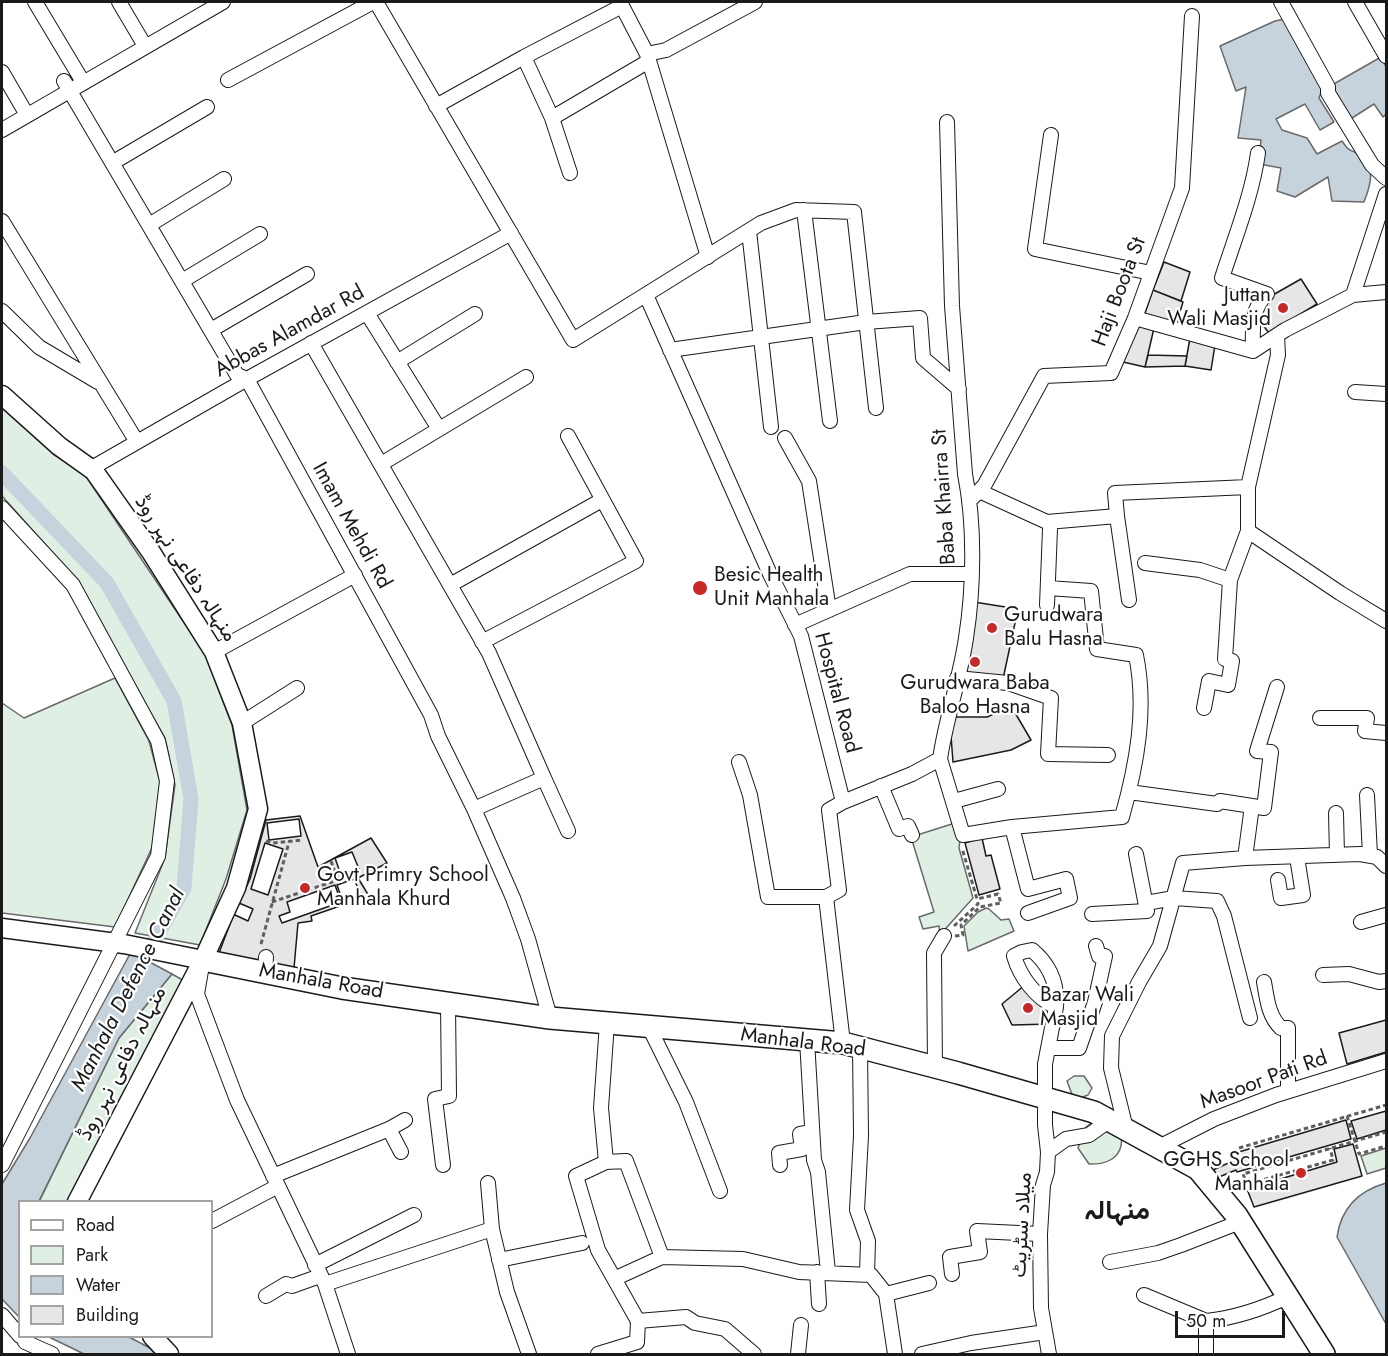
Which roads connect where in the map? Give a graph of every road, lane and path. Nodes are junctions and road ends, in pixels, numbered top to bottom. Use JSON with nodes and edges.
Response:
{"nodes":[{"id":1,"x":35,"y":2,"type":"edge"},
{"id":2,"x":119,"y":2,"type":"edge"},
{"id":3,"x":223,"y":2,"type":"edge"},
{"id":4,"x":374,"y":2,"type":"edge"},
{"id":5,"x":755,"y":2,"type":"edge"},
{"id":6,"x":1281,"y":2,"type":"edge"},
{"id":7,"x":1355,"y":2,"type":"edge"},
{"id":8,"x":621,"y":4,"type":"edge"},
{"id":9,"x":1192,"y":16,"type":"dead end"},
{"id":10,"x":145,"y":46,"type":"junction"},
{"id":11,"x":1385,"y":51,"type":"edge"},
{"id":12,"x":524,"y":57,"type":"junction"},
{"id":13,"x":648,"y":58,"type":"junction"},
{"id":14,"x":2,"y":72,"type":"edge"},
{"id":15,"x":228,"y":80,"type":"dead end"},
{"id":16,"x":83,"y":82,"type":"junction"},
{"id":17,"x":67,"y":85,"type":"junction"},
{"id":18,"x":436,"y":106,"type":"junction"},
{"id":19,"x":207,"y":107,"type":"dead end"},
{"id":20,"x":27,"y":115,"type":"junction"},
{"id":21,"x":552,"y":118,"type":"junction"},
{"id":22,"x":947,"y":122,"type":"dead end"},
{"id":23,"x":2,"y":130,"type":"edge"},
{"id":24,"x":1051,"y":135,"type":"dead end"},
{"id":25,"x":1258,"y":153,"type":"dead end"},
{"id":26,"x":112,"y":163,"type":"junction"},
{"id":27,"x":570,"y":173,"type":"dead end"},
{"id":28,"x":1386,"y":178,"type":"edge"},
{"id":29,"x":224,"y":179,"type":"dead end"},
{"id":30,"x":1386,"y":194,"type":"edge"},
{"id":31,"x":804,"y":210,"type":"junction"},
{"id":32,"x":2,"y":221,"type":"edge"},
{"id":33,"x":149,"y":225,"type":"junction"},
{"id":34,"x":749,"y":231,"type":"junction"},
{"id":35,"x":260,"y":234,"type":"dead end"},
{"id":36,"x":511,"y":234,"type":"junction"},
{"id":37,"x":708,"y":257,"type":"junction"},
{"id":38,"x":1151,"y":273,"type":"junction"},
{"id":39,"x":307,"y":274,"type":"dead end"},
{"id":40,"x":182,"y":281,"type":"junction"},
{"id":41,"x":1386,"y":292,"type":"edge"},
{"id":42,"x":645,"y":295,"type":"junction"},
{"id":43,"x":1353,"y":295,"type":"junction"},
{"id":44,"x":2,"y":311,"type":"edge"},
{"id":45,"x":367,"y":313,"type":"junction"},
{"id":46,"x":475,"y":314,"type":"dead end"},
{"id":47,"x":1135,"y":318,"type":"junction"},
{"id":48,"x":866,"y":322,"type":"junction"},
{"id":49,"x":818,"y":329,"type":"junction"},
{"id":50,"x":211,"y":330,"type":"junction"},
{"id":51,"x":1277,"y":336,"type":"junction"},
{"id":52,"x":761,"y":337,"type":"junction"},
{"id":53,"x":311,"y":344,"type":"junction"},
{"id":54,"x":670,"y":350,"type":"junction"},
{"id":55,"x":1253,"y":351,"type":"junction"},
{"id":56,"x":397,"y":362,"type":"junction"},
{"id":57,"x":526,"y":377,"type":"dead end"},
{"id":58,"x":247,"y":379,"type":"junction"},
{"id":59,"x":102,"y":384,"type":"junction"},
{"id":60,"x":958,"y":389,"type":"junction"},
{"id":61,"x":1355,"y":392,"type":"dead end"},
{"id":62,"x":1386,"y":394,"type":"edge"},
{"id":63,"x":2,"y":395,"type":"edge"},
{"id":64,"x":876,"y":408,"type":"dead end"},
{"id":65,"x":830,"y":421,"type":"dead end"},
{"id":66,"x":771,"y":427,"type":"dead end"},
{"id":67,"x":439,"y":429,"type":"junction"},
{"id":68,"x":568,"y":436,"type":"dead end"},
{"id":69,"x":785,"y":438,"type":"dead end"},
{"id":70,"x":137,"y":442,"type":"junction"},
{"id":71,"x":381,"y":464,"type":"junction"},
{"id":72,"x":90,"y":469,"type":"junction"},
{"id":73,"x":1248,"y":487,"type":"junction"},
{"id":74,"x":975,"y":495,"type":"junction"},
{"id":75,"x":602,"y":500,"type":"junction"},
{"id":76,"x":2,"y":508,"type":"edge"},
{"id":77,"x":1117,"y":516,"type":"junction"},
{"id":78,"x":1050,"y":529,"type":"dead end"},
{"id":79,"x":1248,"y":531,"type":"junction"},
{"id":80,"x":1145,"y":563,"type":"dead end"},
{"id":81,"x":971,"y":574,"type":"junction"},
{"id":82,"x":355,"y":575,"type":"junction"},
{"id":83,"x":1230,"y":580,"type":"junction"},
{"id":84,"x":450,"y":585,"type":"junction"},
{"id":85,"x":1048,"y":588,"type":"junction"},
{"id":86,"x":1129,"y":600,"type":"dead end"},
{"id":87,"x":1047,"y":605,"type":"dead end"},
{"id":88,"x":830,"y":610,"type":"junction"},
{"id":89,"x":1386,"y":621,"type":"edge"},
{"id":90,"x":795,"y":625,"type":"junction"},
{"id":91,"x":482,"y":642,"type":"junction"},
{"id":92,"x":214,"y":652,"type":"junction"},
{"id":93,"x":957,"y":678,"type":"junction"},
{"id":94,"x":1277,"y":687,"type":"dead end"},
{"id":95,"x":297,"y":688,"type":"dead end"},
{"id":96,"x":1204,"y":708,"type":"dead end"},
{"id":97,"x":1320,"y":718,"type":"dead end"},
{"id":98,"x":242,"y":723,"type":"junction"},
{"id":99,"x":1386,"y":733,"type":"edge"},
{"id":100,"x":1108,"y":755,"type":"dead end"},
{"id":101,"x":940,"y":759,"type":"junction"},
{"id":102,"x":739,"y":762,"type":"dead end"},
{"id":103,"x":544,"y":778,"type":"junction"},
{"id":104,"x":881,"y":786,"type":"junction"},
{"id":105,"x":998,"y":789,"type":"dead end"},
{"id":106,"x":1129,"y":792,"type":"junction"},
{"id":107,"x":1367,"y":795,"type":"dead end"},
{"id":108,"x":954,"y":801,"type":"junction"},
{"id":109,"x":843,"y":802,"type":"junction"},
{"id":110,"x":1252,"y":806,"type":"junction"},
{"id":111,"x":474,"y":809,"type":"junction"},
{"id":112,"x":1336,"y":813,"type":"dead end"},
{"id":113,"x":1012,"y":827,"type":"junction"},
{"id":114,"x":568,"y":831,"type":"dead end"},
{"id":115,"x":912,"y":835,"type":"dead end"},
{"id":116,"x":266,"y":840,"type":"dead end"},
{"id":117,"x":302,"y":840,"type":"dead end"},
{"id":118,"x":289,"y":842,"type":"junction"},
{"id":119,"x":961,"y":844,"type":"dead end"},
{"id":120,"x":1136,"y":854,"type":"dead end"},
{"id":121,"x":1337,"y":855,"type":"junction"},
{"id":122,"x":1297,"y":856,"type":"junction"},
{"id":123,"x":1245,"y":858,"type":"junction"},
{"id":124,"x":1380,"y":858,"type":"edge"},
{"id":125,"x":331,"y":861,"type":"dead end"},
{"id":126,"x":353,"y":875,"type":"dead end"},
{"id":127,"x":338,"y":880,"type":"junction"},
{"id":128,"x":1278,"y":880,"type":"dead end"},
{"id":129,"x":826,"y":897,"type":"junction"},
{"id":130,"x":1174,"y":898,"type":"junction"},
{"id":131,"x":272,"y":902,"type":"junction"},
{"id":132,"x":978,"y":903,"type":"junction"},
{"id":133,"x":1146,"y":903,"type":"junction"},
{"id":134,"x":1028,"y":913,"type":"dead end"},
{"id":135,"x":1092,"y":914,"type":"dead end"},
{"id":136,"x":1386,"y":915,"type":"edge"},
{"id":137,"x":1361,"y":922,"type":"dead end"},
{"id":138,"x":2,"y":928,"type":"edge"},
{"id":139,"x":944,"y":936,"type":"junction"},
{"id":140,"x":119,"y":943,"type":"junction"},
{"id":141,"x":1096,"y":946,"type":"dead end"},
{"id":142,"x":195,"y":958,"type":"junction"},
{"id":143,"x":264,"y":958,"type":"junction"},
{"id":144,"x":1323,"y":975,"type":"dead end"},
{"id":145,"x":1386,"y":981,"type":"edge"},
{"id":146,"x":1264,"y":982,"type":"dead end"},
{"id":147,"x":448,"y":1003,"type":"junction"},
{"id":148,"x":1056,"y":1007,"type":"dead end"},
{"id":149,"x":550,"y":1018,"type":"junction"},
{"id":150,"x":1250,"y":1018,"type":"dead end"},
{"id":151,"x":607,"y":1023,"type":"junction"},
{"id":152,"x":649,"y":1027,"type":"junction"},
{"id":153,"x":807,"y":1040,"type":"junction"},
{"id":154,"x":851,"y":1045,"type":"junction"},
{"id":155,"x":1048,"y":1048,"type":"junction"},
{"id":156,"x":1386,"y":1061,"type":"edge"},
{"id":157,"x":934,"y":1067,"type":"junction"},
{"id":158,"x":1288,"y":1091,"type":"junction"},
{"id":159,"x":1046,"y":1098,"type":"junction"},
{"id":160,"x":1386,"y":1105,"type":"edge"},
{"id":161,"x":1347,"y":1116,"type":"junction"},
{"id":162,"x":405,"y":1120,"type":"dead end"},
{"id":163,"x":1118,"y":1125,"type":"junction"},
{"id":164,"x":389,"y":1129,"type":"junction"},
{"id":165,"x":812,"y":1132,"type":"junction"},
{"id":166,"x":1386,"y":1132,"type":"edge"},
{"id":167,"x":1354,"y":1141,"type":"junction"},
{"id":168,"x":1386,"y":1146,"type":"edge"},
{"id":169,"x":1159,"y":1148,"type":"junction"},
{"id":170,"x":1239,"y":1148,"type":"dead end"},
{"id":171,"x":1329,"y":1148,"type":"junction"},
{"id":172,"x":401,"y":1152,"type":"dead end"},
{"id":173,"x":1048,"y":1152,"type":"junction"},
{"id":174,"x":606,"y":1162,"type":"junction"},
{"id":175,"x":2,"y":1165,"type":"edge"},
{"id":176,"x":443,"y":1165,"type":"dead end"},
{"id":177,"x":780,"y":1165,"type":"dead end"},
{"id":178,"x":276,"y":1181,"type":"junction"},
{"id":179,"x":488,"y":1183,"type":"dead end"},
{"id":180,"x":720,"y":1191,"type":"dead end"},
{"id":181,"x":78,"y":1200,"type":"edge"},
{"id":182,"x":414,"y":1215,"type":"dead end"},
{"id":183,"x":213,"y":1220,"type":"edge"},
{"id":184,"x":1240,"y":1222,"type":"junction"},
{"id":185,"x":492,"y":1229,"type":"junction"},
{"id":186,"x":1040,"y":1234,"type":"junction"},
{"id":187,"x":582,"y":1243,"type":"dead end"},
{"id":188,"x":662,"y":1257,"type":"junction"},
{"id":189,"x":499,"y":1260,"type":"junction"},
{"id":190,"x":1110,"y":1262,"type":"dead end"},
{"id":191,"x":822,"y":1272,"type":"junction"},
{"id":192,"x":867,"y":1274,"type":"junction"},
{"id":193,"x":952,"y":1274,"type":"dead end"},
{"id":194,"x":320,"y":1275,"type":"junction"},
{"id":195,"x":616,"y":1278,"type":"dead end"},
{"id":196,"x":929,"y":1283,"type":"dead end"},
{"id":197,"x":886,"y":1294,"type":"junction"},
{"id":198,"x":1144,"y":1295,"type":"dead end"},
{"id":199,"x":266,"y":1296,"type":"dead end"},
{"id":200,"x":1289,"y":1296,"type":"junction"},
{"id":201,"x":819,"y":1304,"type":"dead end"},
{"id":202,"x":2,"y":1315,"type":"edge"},
{"id":203,"x":639,"y":1321,"type":"junction"},
{"id":204,"x":1206,"y":1321,"type":"junction"},
{"id":205,"x":801,"y":1325,"type":"dead end"},
{"id":206,"x":1045,"y":1332,"type":"junction"},
{"id":207,"x":18,"y":1333,"type":"edge"},
{"id":208,"x":22,"y":1338,"type":"edge"},
{"id":209,"x":154,"y":1338,"type":"edge"},
{"id":210,"x":979,"y":1348,"type":"edge"},
{"id":211,"x":17,"y":1354,"type":"edge"},
{"id":212,"x":52,"y":1354,"type":"edge"},
{"id":213,"x":169,"y":1354,"type":"edge"},
{"id":214,"x":348,"y":1354,"type":"edge"},
{"id":215,"x":529,"y":1354,"type":"edge"},
{"id":216,"x":598,"y":1354,"type":"edge"},
{"id":217,"x":754,"y":1354,"type":"edge"},
{"id":218,"x":798,"y":1354,"type":"edge"},
{"id":219,"x":895,"y":1354,"type":"edge"},
{"id":220,"x":922,"y":1354,"type":"edge"},
{"id":221,"x":1049,"y":1354,"type":"edge"},
{"id":222,"x":1206,"y":1354,"type":"edge"},
{"id":223,"x":1324,"y":1354,"type":"edge"}],
"edges":[{"from":1,"to":16,"type":"street"},
{"from":2,"to":10,"type":"street"},
{"from":3,"to":10,"type":"street"},
{"from":4,"to":15,"type":"street"},
{"from":4,"to":18,"type":"street"},
{"from":5,"to":13,"type":"street"},
{"from":6,"to":28,"type":"street"},
{"from":7,"to":11,"type":"street"},
{"from":8,"to":12,"type":"street"},
{"from":8,"to":13,"type":"street"},
{"from":9,"to":38,"type":"street","name":"Haji Boota St"},
{"from":10,"to":16,"type":"street"},
{"from":12,"to":18,"type":"street"},
{"from":12,"to":21,"type":"street"},
{"from":13,"to":21,"type":"street"},
{"from":13,"to":37,"type":"street"},
{"from":14,"to":20,"type":"street"},
{"from":16,"to":17,"type":"street"},
{"from":17,"to":20,"type":"street"},
{"from":17,"to":26,"type":"street","name":"Imam Mehdi Rd"},
{"from":18,"to":36,"type":"street"},
{"from":19,"to":26,"type":"street"},
{"from":20,"to":23,"type":"street"},
{"from":21,"to":27,"type":"street"},
{"from":22,"to":60,"type":"street","name":"Baba Khairra St"},
{"from":24,"to":38,"type":"street"},
{"from":25,"to":55,"type":"street"},
{"from":26,"to":33,"type":"street","name":"Imam Mehdi Rd"},
{"from":29,"to":33,"type":"street"},
{"from":30,"to":43,"type":"street"},
{"from":31,"to":34,"type":"street"},
{"from":31,"to":48,"type":"street"},
{"from":31,"to":49,"type":"street"},
{"from":32,"to":59,"type":"street"},
{"from":33,"to":40,"type":"street","name":"Imam Mehdi Rd"},
{"from":34,"to":37,"type":"street"},
{"from":34,"to":52,"type":"street"},
{"from":35,"to":40,"type":"street"},
{"from":36,"to":42,"type":"street"},
{"from":36,"to":45,"type":"street","name":"Abbas Alamdar Rd"},
{"from":37,"to":42,"type":"street"},
{"from":38,"to":47,"type":"street","name":"Haji Boota St"},
{"from":39,"to":50,"type":"street"},
{"from":40,"to":50,"type":"street","name":"Imam Mehdi Rd"},
{"from":41,"to":43,"type":"street"},
{"from":42,"to":54,"type":"street","name":"Hospital Road"},
{"from":43,"to":51,"type":"street"},
{"from":44,"to":59,"type":"street"},
{"from":45,"to":53,"type":"street","name":"Abbas Alamdar Rd"},
{"from":45,"to":56,"type":"street"},
{"from":46,"to":56,"type":"street"},
{"from":47,"to":55,"type":"street"},
{"from":47,"to":74,"type":"street","name":"Haji Boota St"},
{"from":48,"to":49,"type":"street"},
{"from":48,"to":60,"type":"street"},
{"from":48,"to":64,"type":"street"},
{"from":49,"to":52,"type":"street"},
{"from":49,"to":65,"type":"street"},
{"from":50,"to":58,"type":"street","name":"Imam Mehdi Rd"},
{"from":51,"to":55,"type":"street"},
{"from":51,"to":73,"type":"street"},
{"from":52,"to":54,"type":"street"},
{"from":52,"to":66,"type":"street"},
{"from":53,"to":58,"type":"street","name":"Abbas Alamdar Rd"},
{"from":53,"to":71,"type":"street"},
{"from":54,"to":90,"type":"street","name":"Hospital Road"},
{"from":56,"to":67,"type":"street"},
{"from":57,"to":67,"type":"street"},
{"from":58,"to":70,"type":"street","name":"Abbas Alamdar Rd"},
{"from":58,"to":82,"type":"street","name":"Imam Mehdi Rd"},
{"from":59,"to":70,"type":"street"},
{"from":60,"to":74,"type":"street","name":"Baba Khairra St"},
{"from":61,"to":62,"type":"street"},
{"from":63,"to":72,"type":"street","name":"منہالہ دفاعی نہر روڈ"},
{"from":67,"to":71,"type":"street"},
{"from":68,"to":75,"type":"street"},
{"from":69,"to":88,"type":"street"},
{"from":70,"to":72,"type":"street","name":"Abbas Alamdar Rd"},
{"from":71,"to":84,"type":"street"},
{"from":72,"to":92,"type":"street","name":"منہالہ دفاعی نہر روڈ"},
{"from":73,"to":77,"type":"street"},
{"from":73,"to":79,"type":"street"},
{"from":74,"to":77,"type":"street"},
{"from":74,"to":81,"type":"street","name":"Baba Khairra St"},
{"from":75,"to":84,"type":"street"},
{"from":75,"to":91,"type":"street"},
{"from":76,"to":140,"type":"street"},
{"from":77,"to":86,"type":"street"},
{"from":78,"to":85,"type":"street"},
{"from":79,"to":83,"type":"street"},
{"from":79,"to":89,"type":"street"},
{"from":80,"to":83,"type":"street"},
{"from":81,"to":88,"type":"street"},
{"from":81,"to":93,"type":"street","name":"Baba Khairra St"},
{"from":82,"to":92,"type":"street"},
{"from":82,"to":111,"type":"street","name":"Imam Mehdi Rd"},
{"from":83,"to":96,"type":"street"},
{"from":84,"to":91,"type":"street"},
{"from":85,"to":87,"type":"street"},
{"from":85,"to":106,"type":"street"},
{"from":88,"to":90,"type":"street"},
{"from":90,"to":109,"type":"street","name":"Hospital Road"},
{"from":91,"to":103,"type":"street"},
{"from":92,"to":98,"type":"street","name":"منہالہ دفاعی نہر روڈ"},
{"from":93,"to":100,"type":"street"},
{"from":93,"to":101,"type":"street","name":"Baba Khairra St"},
{"from":94,"to":110,"type":"street"},
{"from":95,"to":98,"type":"street"},
{"from":97,"to":99,"type":"street"},
{"from":98,"to":142,"type":"street","name":"منہالہ دفاعی نہر روڈ"},
{"from":101,"to":104,"type":"street"},
{"from":101,"to":108,"type":"street"},
{"from":102,"to":129,"type":"street"},
{"from":103,"to":111,"type":"street"},
{"from":103,"to":114,"type":"street"},
{"from":104,"to":109,"type":"street"},
{"from":104,"to":115,"type":"street"},
{"from":105,"to":108,"type":"street"},
{"from":106,"to":110,"type":"street"},
{"from":106,"to":113,"type":"street"},
{"from":107,"to":124,"type":"street"},
{"from":108,"to":113,"type":"street"},
{"from":109,"to":129,"type":"street"},
{"from":110,"to":123,"type":"street"},
{"from":111,"to":149,"type":"street","name":"Imam Mehdi Rd"},
{"from":112,"to":121,"type":"street"},
{"from":113,"to":134,"type":"street"},
{"from":116,"to":118,"type":"path"},
{"from":117,"to":118,"type":"path"},
{"from":118,"to":131,"type":"path"},
{"from":119,"to":132,"type":"path"},
{"from":120,"to":133,"type":"street"},
{"from":121,"to":122,"type":"street"},
{"from":121,"to":124,"type":"street"},
{"from":122,"to":123,"type":"street"},
{"from":122,"to":128,"type":"street"},
{"from":123,"to":130,"type":"street"},
{"from":125,"to":127,"type":"path"},
{"from":126,"to":127,"type":"path"},
{"from":127,"to":131,"type":"path"},
{"from":129,"to":154,"type":"street"},
{"from":130,"to":133,"type":"street"},
{"from":130,"to":150,"type":"street"},
{"from":130,"to":163,"type":"street"},
{"from":131,"to":143,"type":"path"},
{"from":132,"to":132,"type":"path"},
{"from":132,"to":139,"type":"path"},
{"from":132,"to":139,"type":"path"},
{"from":133,"to":135,"type":"street"},
{"from":136,"to":137,"type":"street"},
{"from":138,"to":140,"type":"street"},
{"from":139,"to":157,"type":"street"},
{"from":140,"to":142,"type":"street"},
{"from":140,"to":175,"type":"street"},
{"from":141,"to":155,"type":"street"},
{"from":142,"to":143,"type":"main road","name":"Manhala Road"},
{"from":142,"to":178,"type":"street"},
{"from":142,"to":181,"type":"street","name":"منہالہ دفاعی نہر روڈ"},
{"from":143,"to":147,"type":"main road","name":"Manhala Road"},
{"from":144,"to":145,"type":"street"},
{"from":146,"to":158,"type":"street"},
{"from":147,"to":149,"type":"main road","name":"Manhala Road"},
{"from":147,"to":176,"type":"street"},
{"from":148,"to":155,"type":"street","name":"میلاد سٹریٹ"},
{"from":149,"to":151,"type":"main road","name":"Manhala Road"},
{"from":151,"to":152,"type":"main road","name":"Manhala Road"},
{"from":151,"to":174,"type":"street"},
{"from":152,"to":153,"type":"main road","name":"Manhala Road"},
{"from":152,"to":180,"type":"street"},
{"from":153,"to":154,"type":"main road","name":"Manhala Road"},
{"from":153,"to":165,"type":"street"},
{"from":154,"to":157,"type":"main road","name":"Manhala Road"},
{"from":154,"to":192,"type":"street"},
{"from":155,"to":159,"type":"street","name":"میلاد سٹریٹ"},
{"from":156,"to":158,"type":"street","name":"Masoor Pati Rd"},
{"from":157,"to":159,"type":"main road","name":"Manhala Road"},
{"from":158,"to":169,"type":"street","name":"Masoor Pati Rd"},
{"from":159,"to":163,"type":"main road","name":"Manhala Road"},
{"from":159,"to":173,"type":"street","name":"میلاد سٹریٹ"},
{"from":160,"to":161,"type":"path"},
{"from":161,"to":167,"type":"path"},
{"from":161,"to":170,"type":"path"},
{"from":162,"to":164,"type":"street"},
{"from":163,"to":169,"type":"main road","name":"Manhala Road"},
{"from":163,"to":173,"type":"street"},
{"from":164,"to":172,"type":"street"},
{"from":164,"to":178,"type":"street"},
{"from":165,"to":177,"type":"street"},
{"from":165,"to":191,"type":"street"},
{"from":166,"to":167,"type":"path"},
{"from":167,"to":168,"type":"path"},
{"from":167,"to":171,"type":"path"},
{"from":169,"to":184,"type":"main road","name":"Manhala Road"},
{"from":171,"to":171,"type":"path"},
{"from":173,"to":186,"type":"street","name":"میلاد سٹریٹ"},
{"from":174,"to":188,"type":"street"},
{"from":174,"to":203,"type":"street"},
{"from":178,"to":183,"type":"street"},
{"from":178,"to":194,"type":"street"},
{"from":179,"to":185,"type":"street"},
{"from":182,"to":194,"type":"street"},
{"from":184,"to":190,"type":"street"},
{"from":184,"to":200,"type":"main road","name":"Manhala Road"},
{"from":185,"to":189,"type":"street"},
{"from":185,"to":194,"type":"street"},
{"from":186,"to":193,"type":"street"},
{"from":186,"to":206,"type":"street","name":"میلاد سٹریٹ"},
{"from":187,"to":189,"type":"street"},
{"from":188,"to":191,"type":"street"},
{"from":188,"to":195,"type":"street"},
{"from":189,"to":215,"type":"street"},
{"from":191,"to":192,"type":"street"},
{"from":191,"to":201,"type":"street"},
{"from":192,"to":197,"type":"street"},
{"from":194,"to":199,"type":"street"},
{"from":194,"to":214,"type":"street"},
{"from":196,"to":197,"type":"street"},
{"from":197,"to":219,"type":"street"},
{"from":198,"to":204,"type":"street"},
{"from":200,"to":204,"type":"street"},
{"from":200,"to":223,"type":"main road","name":"Manhala Road"},
{"from":202,"to":207,"type":"street"},
{"from":203,"to":216,"type":"street"},
{"from":203,"to":217,"type":"street"},
{"from":204,"to":222,"type":"street"},
{"from":205,"to":218,"type":"street"},
{"from":206,"to":210,"type":"street"},
{"from":206,"to":221,"type":"street","name":"میلاد سٹریٹ"},
{"from":208,"to":211,"type":"street"},
{"from":208,"to":212,"type":"street"},
{"from":209,"to":213,"type":"street"},
{"from":210,"to":220,"type":"street"}]}
